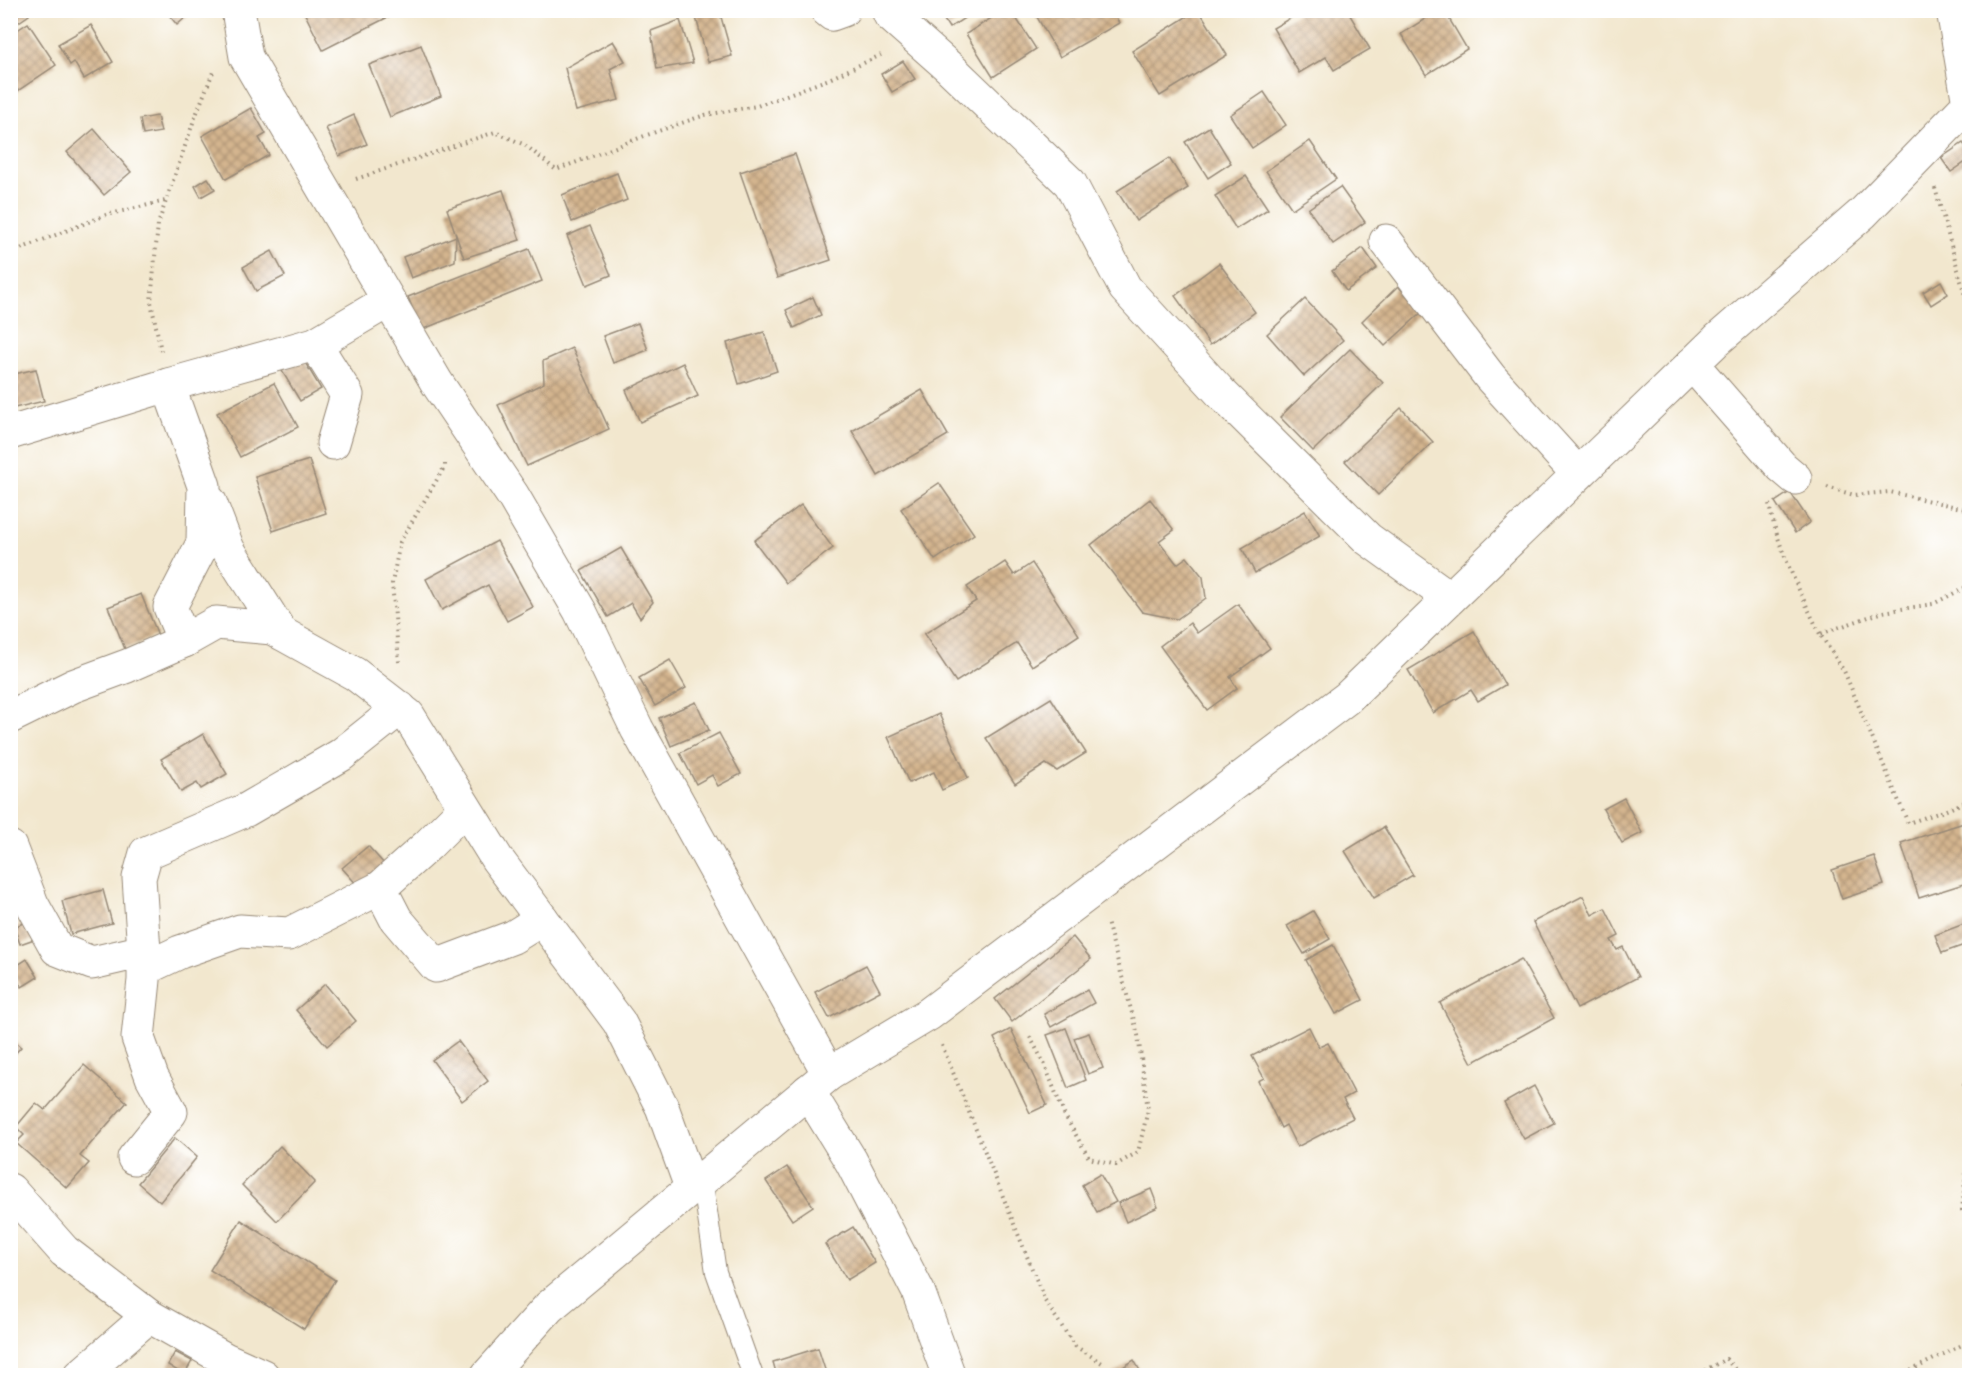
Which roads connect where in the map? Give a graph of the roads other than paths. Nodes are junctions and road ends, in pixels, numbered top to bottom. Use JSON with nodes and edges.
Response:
{"nodes":[{"id":1,"x":238,"y":10,"type":"edge"},
{"id":2,"x":827,"y":10,"type":"edge"},
{"id":3,"x":843,"y":10,"type":"edge"},
{"id":4,"x":1953,"y":10,"type":"edge"},
{"id":5,"x":899,"y":21,"type":"edge"},
{"id":6,"x":1969,"y":104,"type":"edge"},
{"id":7,"x":1386,"y":241,"type":"dead end"},
{"id":8,"x":388,"y":301,"type":"junction"},
{"id":9,"x":315,"y":344,"type":"junction"},
{"id":10,"x":1692,"y":364,"type":"junction"},
{"id":11,"x":168,"y":385,"type":"junction"},
{"id":12,"x":10,"y":433,"type":"edge"},
{"id":13,"x":333,"y":443,"type":"dead end"},
{"id":14,"x":1578,"y":474,"type":"junction"},
{"id":15,"x":1795,"y":478,"type":"road end"},
{"id":16,"x":204,"y":486,"type":"junction"},
{"id":17,"x":1450,"y":598,"type":"junction"},
{"id":18,"x":281,"y":633,"type":"junction"},
{"id":19,"x":184,"y":640,"type":"junction"},
{"id":20,"x":400,"y":708,"type":"junction"},
{"id":21,"x":10,"y":717,"type":"edge"},
{"id":22,"x":465,"y":808,"type":"junction"},
{"id":23,"x":10,"y":847,"type":"edge"},
{"id":24,"x":380,"y":888,"type":"junction"},
{"id":25,"x":542,"y":919,"type":"junction"},
{"id":26,"x":144,"y":960,"type":"junction"},
{"id":27,"x":819,"y":1082,"type":"junction"},
{"id":28,"x":134,"y":1158,"type":"dead end"},
{"id":29,"x":696,"y":1182,"type":"junction"},
{"id":30,"x":10,"y":1190,"type":"edge"},
{"id":31,"x":148,"y":1316,"type":"junction"},
{"id":32,"x":80,"y":1376,"type":"edge"},
{"id":33,"x":263,"y":1376,"type":"edge"},
{"id":34,"x":487,"y":1376,"type":"edge"},
{"id":35,"x":753,"y":1376,"type":"edge"},
{"id":36,"x":949,"y":1376,"type":"edge"}],
"edges":[{"from":1,"to":8,"type":"street"},
{"from":2,"to":3,"type":"street"},
{"from":4,"to":6,"type":"street"},
{"from":5,"to":17,"type":"street"},
{"from":6,"to":10,"type":"street"},
{"from":7,"to":14,"type":"street"},
{"from":8,"to":9,"type":"street"},
{"from":8,"to":27,"type":"street"},
{"from":9,"to":11,"type":"street"},
{"from":9,"to":13,"type":"street"},
{"from":10,"to":14,"type":"street"},
{"from":10,"to":15,"type":"street"},
{"from":11,"to":12,"type":"street"},
{"from":11,"to":16,"type":"street"},
{"from":14,"to":17,"type":"street"},
{"from":16,"to":18,"type":"street"},
{"from":16,"to":19,"type":"street"},
{"from":17,"to":27,"type":"street"},
{"from":18,"to":19,"type":"street"},
{"from":18,"to":20,"type":"street"},
{"from":19,"to":21,"type":"street"},
{"from":20,"to":22,"type":"street"},
{"from":20,"to":26,"type":"street"},
{"from":22,"to":24,"type":"street"},
{"from":22,"to":25,"type":"street"},
{"from":23,"to":26,"type":"street"},
{"from":24,"to":25,"type":"street"},
{"from":24,"to":26,"type":"street"},
{"from":25,"to":29,"type":"street"},
{"from":26,"to":28,"type":"street"},
{"from":27,"to":29,"type":"street"},
{"from":27,"to":36,"type":"street"},
{"from":29,"to":34,"type":"street"},
{"from":29,"to":35,"type":"lane"},
{"from":30,"to":31,"type":"street"},
{"from":31,"to":32,"type":"street"},
{"from":31,"to":33,"type":"street"}]}
